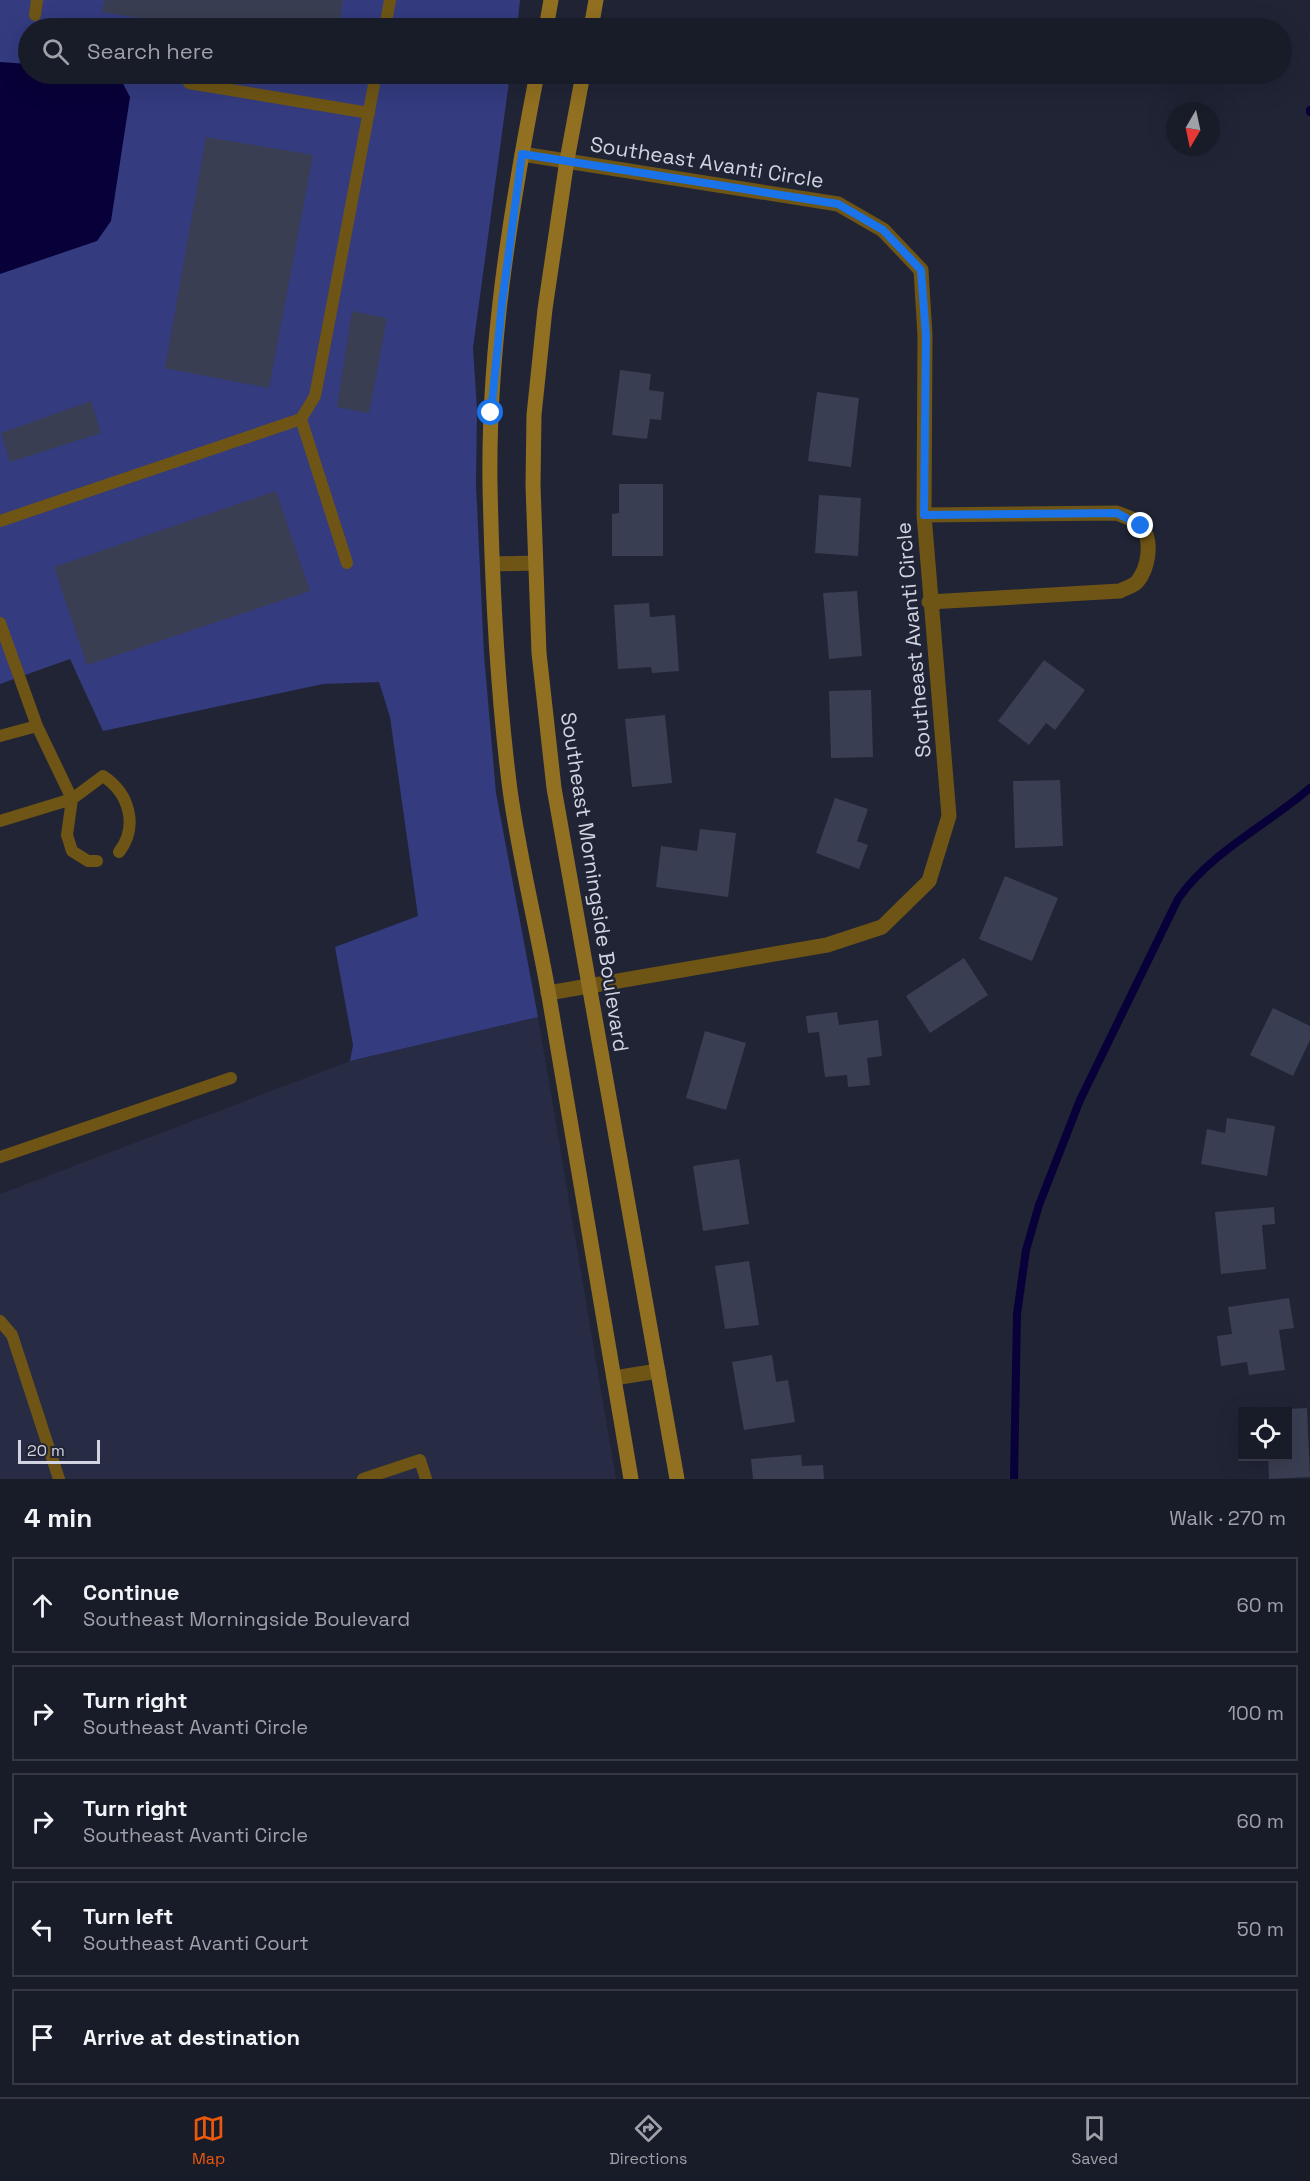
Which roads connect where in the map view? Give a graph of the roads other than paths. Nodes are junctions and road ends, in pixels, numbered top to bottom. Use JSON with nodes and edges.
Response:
{"nodes":[{"id":1,"x":37,"y":0,"type":"edge"},
{"id":2,"x":390,"y":0,"type":"edge"},
{"id":3,"x":551,"y":0,"type":"edge"},
{"id":4,"x":596,"y":0,"type":"edge"},
{"id":5,"x":35,"y":15,"type":"dead end"},
{"id":6,"x":387,"y":18,"type":"edge"},
{"id":7,"x":548,"y":18,"type":"edge"},
{"id":8,"x":593,"y":18,"type":"edge"},
{"id":9,"x":195,"y":84,"type":"edge"},
{"id":10,"x":374,"y":84,"type":"edge"},
{"id":11,"x":535,"y":84,"type":"edge"},
{"id":12,"x":581,"y":84,"type":"edge"},
{"id":13,"x":369,"y":113,"type":"junction"},
{"id":14,"x":522,"y":154,"type":"junction"},
{"id":15,"x":567,"y":160,"type":"junction"},
{"id":16,"x":301,"y":418,"type":"junction"},
{"id":17,"x":924,"y":515,"type":"junction"},
{"id":18,"x":0,"y":521,"type":"edge"},
{"id":19,"x":347,"y":563,"type":"dead end"},
{"id":20,"x":536,"y":563,"type":"junction"},
{"id":21,"x":493,"y":564,"type":"junction"},
{"id":22,"x":929,"y":602,"type":"junction"},
{"id":23,"x":0,"y":623,"type":"edge"},
{"id":24,"x":38,"y":726,"type":"junction"},
{"id":25,"x":0,"y":736,"type":"edge"},
{"id":26,"x":72,"y":799,"type":"junction"},
{"id":27,"x":0,"y":821,"type":"edge"},
{"id":28,"x":119,"y":852,"type":"dead end"},
{"id":29,"x":97,"y":861,"type":"dead end"},
{"id":30,"x":590,"y":988,"type":"junction"},
{"id":31,"x":549,"y":993,"type":"junction"},
{"id":32,"x":231,"y":1078,"type":"dead end"},
{"id":33,"x":0,"y":1157,"type":"edge"},
{"id":34,"x":0,"y":1321,"type":"edge"},
{"id":35,"x":658,"y":1371,"type":"junction"},
{"id":36,"x":614,"y":1378,"type":"junction"},
{"id":37,"x":59,"y":1479,"type":"edge"},
{"id":38,"x":363,"y":1479,"type":"edge"},
{"id":39,"x":426,"y":1479,"type":"edge"},
{"id":40,"x":631,"y":1479,"type":"edge"},
{"id":41,"x":677,"y":1479,"type":"edge"}],
"edges":[{"from":1,"to":5,"type":"lane"},
{"from":2,"to":6,"type":"lane"},
{"from":3,"to":7,"type":"street"},
{"from":4,"to":8,"type":"street"},
{"from":9,"to":13,"type":"lane"},
{"from":10,"to":13,"type":"lane"},
{"from":11,"to":14,"type":"street"},
{"from":12,"to":15,"type":"street","name":"Southeast Morningside Boulevard"},
{"from":13,"to":16,"type":"lane"},
{"from":14,"to":15,"type":"street","name":"Southeast Avanti Circle"},
{"from":14,"to":21,"type":"street"},
{"from":15,"to":17,"type":"street","name":"Southeast Avanti Circle"},
{"from":15,"to":20,"type":"street","name":"Southeast Morningside Boulevard"},
{"from":16,"to":18,"type":"lane"},
{"from":16,"to":19,"type":"lane"},
{"from":17,"to":22,"type":"street","name":"Southeast Avanti Circle"},
{"from":17,"to":22,"type":"street"},
{"from":20,"to":21,"type":"street"},
{"from":20,"to":30,"type":"street","name":"Southeast Morningside Boulevard"},
{"from":21,"to":31,"type":"street"},
{"from":22,"to":30,"type":"street","name":"Southeast Avanti Circle"},
{"from":23,"to":24,"type":"lane"},
{"from":24,"to":25,"type":"lane"},
{"from":24,"to":26,"type":"lane"},
{"from":26,"to":27,"type":"lane"},
{"from":26,"to":28,"type":"lane"},
{"from":26,"to":29,"type":"lane"},
{"from":30,"to":31,"type":"street","name":"Southeast Avanti Circle"},
{"from":30,"to":35,"type":"street","name":"Southeast Morningside Boulevard"},
{"from":31,"to":36,"type":"street"},
{"from":32,"to":33,"type":"lane"},
{"from":34,"to":37,"type":"lane"},
{"from":35,"to":36,"type":"street"},
{"from":35,"to":41,"type":"street","name":"Southeast Morningside Boulevard"},
{"from":36,"to":40,"type":"street"},
{"from":38,"to":39,"type":"lane"}]}
